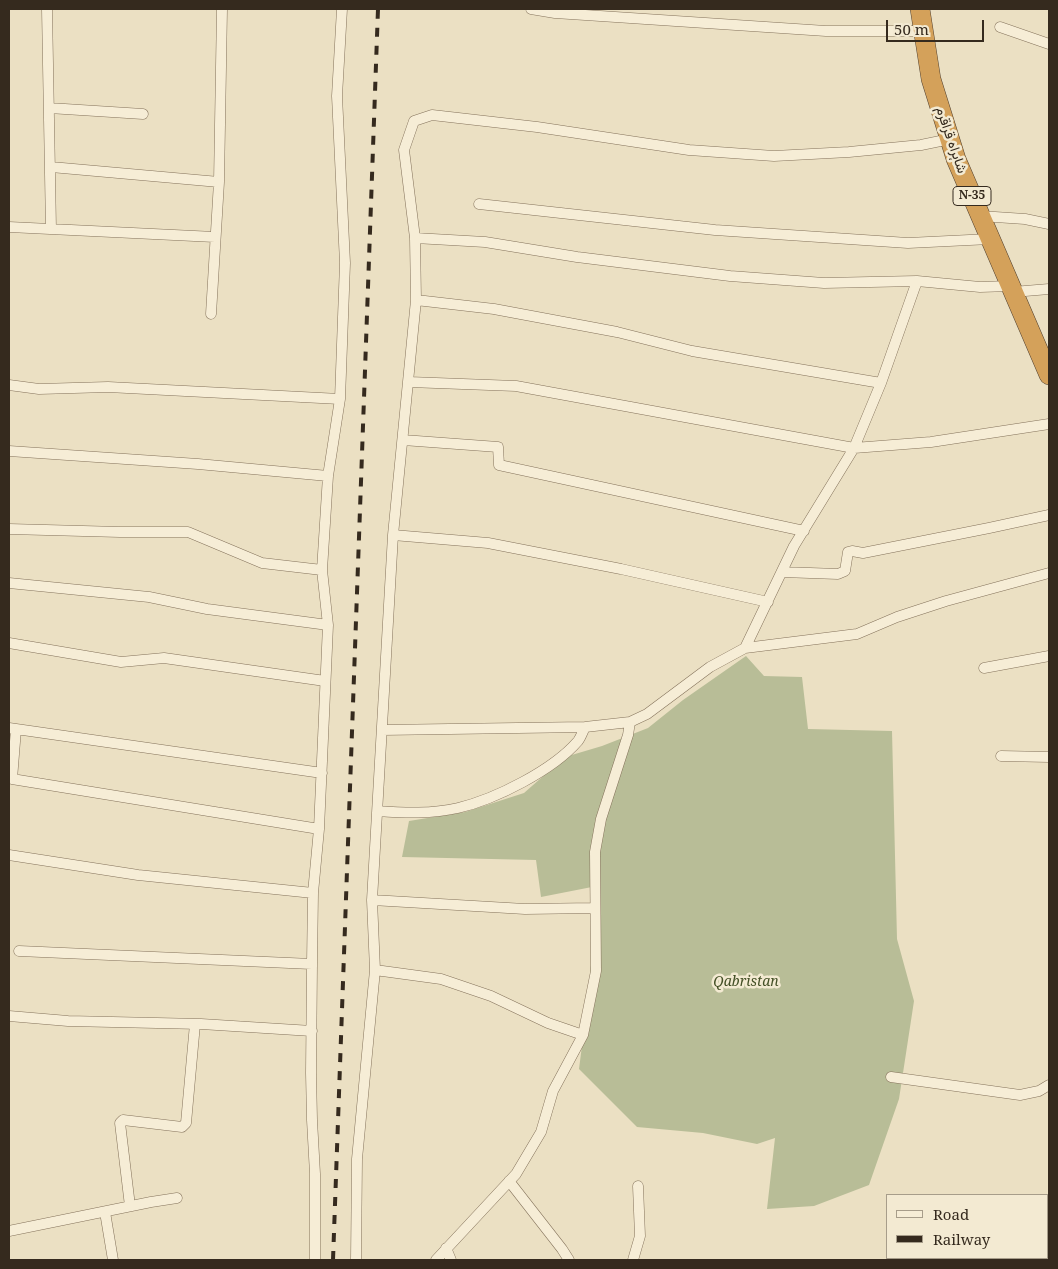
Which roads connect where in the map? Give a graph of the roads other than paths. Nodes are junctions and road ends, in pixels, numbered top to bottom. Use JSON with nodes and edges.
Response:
{"nodes":[{"id":1,"x":47,"y":9,"type":"edge"},
{"id":2,"x":222,"y":9,"type":"edge"},
{"id":3,"x":342,"y":9,"type":"edge"},
{"id":4,"x":531,"y":9,"type":"edge"},
{"id":5,"x":920,"y":9,"type":"edge"},
{"id":6,"x":1000,"y":26,"type":"dead end"},
{"id":7,"x":923,"y":31,"type":"junction"},
{"id":8,"x":1049,"y":44,"type":"edge"},
{"id":9,"x":49,"y":108,"type":"junction"},
{"id":10,"x":143,"y":114,"type":"dead end"},
{"id":11,"x":950,"y":140,"type":"junction"},
{"id":12,"x":51,"y":167,"type":"junction"},
{"id":13,"x":219,"y":182,"type":"junction"},
{"id":14,"x":479,"y":204,"type":"dead end"},
{"id":15,"x":980,"y":216,"type":"junction"},
{"id":16,"x":1049,"y":224,"type":"edge"},
{"id":17,"x":9,"y":227,"type":"edge"},
{"id":18,"x":51,"y":229,"type":"junction"},
{"id":19,"x":215,"y":237,"type":"junction"},
{"id":20,"x":415,"y":238,"type":"junction"},
{"id":21,"x":990,"y":239,"type":"junction"},
{"id":22,"x":917,"y":281,"type":"junction"},
{"id":23,"x":1012,"y":289,"type":"junction"},
{"id":24,"x":1049,"y":289,"type":"edge"},
{"id":25,"x":416,"y":300,"type":"junction"},
{"id":26,"x":210,"y":314,"type":"dead end"},
{"id":27,"x":1049,"y":375,"type":"edge"},
{"id":28,"x":409,"y":382,"type":"junction"},
{"id":29,"x":881,"y":382,"type":"junction"},
{"id":30,"x":9,"y":385,"type":"edge"},
{"id":31,"x":340,"y":398,"type":"junction"},
{"id":32,"x":1049,"y":424,"type":"edge"},
{"id":33,"x":403,"y":440,"type":"junction"},
{"id":34,"x":854,"y":448,"type":"junction"},
{"id":35,"x":9,"y":452,"type":"edge"},
{"id":36,"x":328,"y":476,"type":"junction"},
{"id":37,"x":1049,"y":515,"type":"edge"},
{"id":38,"x":9,"y":530,"type":"edge"},
{"id":39,"x":804,"y":531,"type":"junction"},
{"id":40,"x":393,"y":535,"type":"junction"},
{"id":41,"x":322,"y":570,"type":"junction"},
{"id":42,"x":782,"y":572,"type":"junction"},
{"id":43,"x":1049,"y":573,"type":"edge"},
{"id":44,"x":9,"y":583,"type":"edge"},
{"id":45,"x":768,"y":602,"type":"junction"},
{"id":46,"x":328,"y":625,"type":"junction"},
{"id":47,"x":9,"y":643,"type":"edge"},
{"id":48,"x":745,"y":648,"type":"junction"},
{"id":49,"x":1049,"y":656,"type":"edge"},
{"id":50,"x":984,"y":668,"type":"dead end"},
{"id":51,"x":325,"y":681,"type":"junction"},
{"id":52,"x":630,"y":722,"type":"junction"},
{"id":53,"x":584,"y":727,"type":"junction"},
{"id":54,"x":13,"y":728,"type":"edge"},
{"id":55,"x":382,"y":730,"type":"junction"},
{"id":56,"x":1001,"y":756,"type":"dead end"},
{"id":57,"x":1049,"y":757,"type":"edge"},
{"id":58,"x":322,"y":773,"type":"junction"},
{"id":59,"x":378,"y":811,"type":"junction"},
{"id":60,"x":320,"y":829,"type":"junction"},
{"id":61,"x":9,"y":855,"type":"edge"},
{"id":62,"x":313,"y":892,"type":"junction"},
{"id":63,"x":372,"y":900,"type":"junction"},
{"id":64,"x":594,"y":908,"type":"junction"},
{"id":65,"x":19,"y":951,"type":"dead end"},
{"id":66,"x":312,"y":964,"type":"junction"},
{"id":67,"x":375,"y":970,"type":"junction"},
{"id":68,"x":9,"y":1016,"type":"edge"},
{"id":69,"x":195,"y":1024,"type":"junction"},
{"id":70,"x":312,"y":1031,"type":"junction"},
{"id":71,"x":583,"y":1035,"type":"junction"},
{"id":72,"x":891,"y":1077,"type":"dead end"},
{"id":73,"x":1049,"y":1085,"type":"edge"},
{"id":74,"x":509,"y":1181,"type":"junction"},
{"id":75,"x":638,"y":1186,"type":"dead end"},
{"id":76,"x":177,"y":1198,"type":"dead end"},
{"id":77,"x":130,"y":1206,"type":"junction"},
{"id":78,"x":105,"y":1212,"type":"junction"},
{"id":79,"x":9,"y":1231,"type":"edge"},
{"id":80,"x":446,"y":1248,"type":"junction"},
{"id":81,"x":113,"y":1260,"type":"edge"},
{"id":82,"x":315,"y":1260,"type":"edge"},
{"id":83,"x":356,"y":1260,"type":"edge"},
{"id":84,"x":436,"y":1260,"type":"edge"},
{"id":85,"x":451,"y":1260,"type":"edge"},
{"id":86,"x":569,"y":1260,"type":"edge"},
{"id":87,"x":633,"y":1260,"type":"edge"}],
"edges":[{"from":1,"to":9,"type":"street"},
{"from":2,"to":13,"type":"street"},
{"from":3,"to":31,"type":"street"},
{"from":4,"to":7,"type":"street"},
{"from":5,"to":7,"type":"highway","name":"شاہراہ قراقرم","number":"N-35"},
{"from":6,"to":8,"type":"street"},
{"from":7,"to":11,"type":"highway","name":"شاہراہ قراقرم","number":"N-35"},
{"from":9,"to":10,"type":"street"},
{"from":9,"to":12,"type":"street"},
{"from":11,"to":15,"type":"highway","name":"شاہراہ قراقرم","number":"N-35"},
{"from":11,"to":20,"type":"street"},
{"from":12,"to":13,"type":"street"},
{"from":12,"to":18,"type":"street"},
{"from":13,"to":19,"type":"street"},
{"from":14,"to":21,"type":"street"},
{"from":15,"to":16,"type":"street"},
{"from":15,"to":21,"type":"highway","name":"شاہراہ قراقرم","number":"N-35"},
{"from":17,"to":18,"type":"street"},
{"from":18,"to":19,"type":"street"},
{"from":19,"to":26,"type":"street"},
{"from":20,"to":22,"type":"street"},
{"from":20,"to":25,"type":"street"},
{"from":21,"to":23,"type":"highway","name":"شاہراہ قراقرم","number":"N-35"},
{"from":22,"to":23,"type":"street"},
{"from":22,"to":29,"type":"street"},
{"from":23,"to":24,"type":"street"},
{"from":23,"to":27,"type":"highway","name":"شاہراہ قراقرم","number":"N-35"},
{"from":25,"to":28,"type":"street"},
{"from":25,"to":29,"type":"street"},
{"from":28,"to":33,"type":"street"},
{"from":28,"to":34,"type":"street"},
{"from":29,"to":34,"type":"street"},
{"from":30,"to":31,"type":"street"},
{"from":31,"to":36,"type":"street"},
{"from":32,"to":34,"type":"street"},
{"from":33,"to":39,"type":"street"},
{"from":33,"to":40,"type":"street"},
{"from":34,"to":39,"type":"street"},
{"from":35,"to":36,"type":"street"},
{"from":36,"to":41,"type":"street"},
{"from":37,"to":42,"type":"street"},
{"from":38,"to":41,"type":"street"},
{"from":39,"to":42,"type":"street"},
{"from":40,"to":45,"type":"street"},
{"from":40,"to":55,"type":"street"},
{"from":41,"to":46,"type":"street"},
{"from":42,"to":45,"type":"street"},
{"from":43,"to":48,"type":"street"},
{"from":44,"to":46,"type":"street"},
{"from":45,"to":48,"type":"street"},
{"from":46,"to":51,"type":"street"},
{"from":47,"to":51,"type":"street"},
{"from":48,"to":52,"type":"street"},
{"from":49,"to":50,"type":"street"},
{"from":51,"to":58,"type":"street"},
{"from":52,"to":53,"type":"street"},
{"from":52,"to":64,"type":"street"},
{"from":53,"to":55,"type":"street"},
{"from":53,"to":59,"type":"street"},
{"from":54,"to":58,"type":"street"},
{"from":54,"to":60,"type":"street"},
{"from":55,"to":59,"type":"street"},
{"from":56,"to":57,"type":"street"},
{"from":58,"to":60,"type":"street"},
{"from":59,"to":63,"type":"street"},
{"from":60,"to":62,"type":"street"},
{"from":61,"to":62,"type":"street"},
{"from":62,"to":66,"type":"street"},
{"from":63,"to":64,"type":"street"},
{"from":63,"to":67,"type":"street"},
{"from":64,"to":71,"type":"street"},
{"from":65,"to":66,"type":"street"},
{"from":66,"to":70,"type":"street"},
{"from":67,"to":71,"type":"street"},
{"from":67,"to":83,"type":"street"},
{"from":68,"to":69,"type":"street"},
{"from":69,"to":70,"type":"street"},
{"from":69,"to":77,"type":"street"},
{"from":70,"to":82,"type":"street"},
{"from":71,"to":74,"type":"street"},
{"from":72,"to":73,"type":"street"},
{"from":74,"to":80,"type":"street"},
{"from":74,"to":86,"type":"street"},
{"from":75,"to":87,"type":"street"},
{"from":76,"to":77,"type":"street"},
{"from":77,"to":78,"type":"street"},
{"from":78,"to":79,"type":"street"},
{"from":78,"to":81,"type":"street"},
{"from":80,"to":84,"type":"street"},
{"from":80,"to":85,"type":"street"}]}
